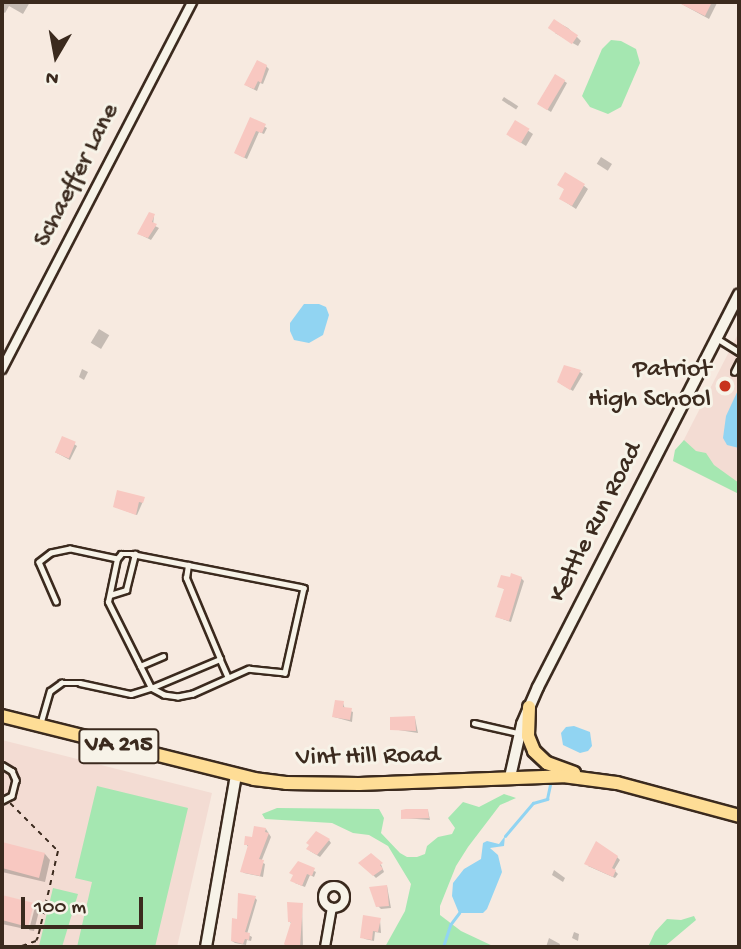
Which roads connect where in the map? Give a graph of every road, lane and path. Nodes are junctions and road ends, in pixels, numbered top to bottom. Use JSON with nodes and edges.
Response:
{"nodes":[{"id":1,"x":192,"y":2,"type":"edge"},
{"id":2,"x":739,"y":295,"type":"edge"},
{"id":3,"x":717,"y":338,"type":"junction"},
{"id":4,"x":739,"y":352,"type":"edge"},
{"id":5,"x":739,"y":362,"type":"edge"},
{"id":6,"x":2,"y":369,"type":"edge"},
{"id":7,"x":734,"y":372,"type":"dead end"},
{"id":8,"x":135,"y":554,"type":"junction"},
{"id":9,"x":117,"y":559,"type":"junction"},
{"id":10,"x":188,"y":565,"type":"junction"},
{"id":11,"x":110,"y":595,"type":"junction"},
{"id":12,"x":56,"y":601,"type":"dead end"},
{"id":13,"x":163,"y":656,"type":"dead end"},
{"id":14,"x":220,"y":659,"type":"junction"},
{"id":15,"x":140,"y":666,"type":"junction"},
{"id":16,"x":228,"y":677,"type":"junction"},
{"id":17,"x":151,"y":688,"type":"junction"},
{"id":18,"x":529,"y":707,"type":"junction"},
{"id":19,"x":2,"y":716,"type":"edge"},
{"id":20,"x":474,"y":723,"type":"dead end"},
{"id":21,"x":40,"y":726,"type":"junction"},
{"id":22,"x":519,"y":733,"type":"junction"},
{"id":23,"x":2,"y":765,"type":"edge"},
{"id":24,"x":236,"y":775,"type":"junction"},
{"id":25,"x":510,"y":777,"type":"junction"},
{"id":26,"x":587,"y":778,"type":"junction"},
{"id":27,"x":4,"y":801,"type":"edge"},
{"id":28,"x":739,"y":816,"type":"edge"},
{"id":29,"x":332,"y":908,"type":"dead end"},
{"id":30,"x":19,"y":947,"type":"edge"},
{"id":31,"x":206,"y":947,"type":"edge"},
{"id":32,"x":325,"y":947,"type":"edge"}],
"edges":[{"from":1,"to":6,"type":"street","name":"Schaeffer Lane"},
{"from":2,"to":3,"type":"street","name":"Kettle Run Road"},
{"from":3,"to":4,"type":"lane"},
{"from":3,"to":18,"type":"street","name":"Kettle Run Road"},
{"from":5,"to":7,"type":"lane"},
{"from":8,"to":9,"type":"lane"},
{"from":8,"to":10,"type":"lane"},
{"from":8,"to":11,"type":"lane"},
{"from":9,"to":11,"type":"lane"},
{"from":9,"to":12,"type":"lane"},
{"from":10,"to":14,"type":"lane"},
{"from":10,"to":16,"type":"lane"},
{"from":11,"to":15,"type":"lane"},
{"from":13,"to":15,"type":"lane"},
{"from":14,"to":16,"type":"lane"},
{"from":14,"to":17,"type":"lane"},
{"from":15,"to":17,"type":"lane"},
{"from":16,"to":17,"type":"lane"},
{"from":17,"to":21,"type":"lane"},
{"from":18,"to":22,"type":"street","name":"Kettle Run Road"},
{"from":18,"to":26,"type":"main road"},
{"from":19,"to":21,"type":"main road","name":"Vint Hill Road","number":"VA 215"},
{"from":20,"to":22,"type":"lane"},
{"from":21,"to":24,"type":"main road","name":"Vint Hill Road","number":"VA 215"},
{"from":22,"to":25,"type":"street","name":"Kettle Run Road"},
{"from":23,"to":27,"type":"lane"},
{"from":24,"to":25,"type":"main road","name":"Vint Hill Road","number":"VA 215"},
{"from":24,"to":31,"type":"street"},
{"from":25,"to":26,"type":"main road","name":"Vint Hill Road","number":"VA 215"},
{"from":26,"to":28,"type":"main road","name":"Vint Hill Road","number":"VA 215"},
{"from":27,"to":30,"type":"path"},
{"from":29,"to":32,"type":"street"}]}
